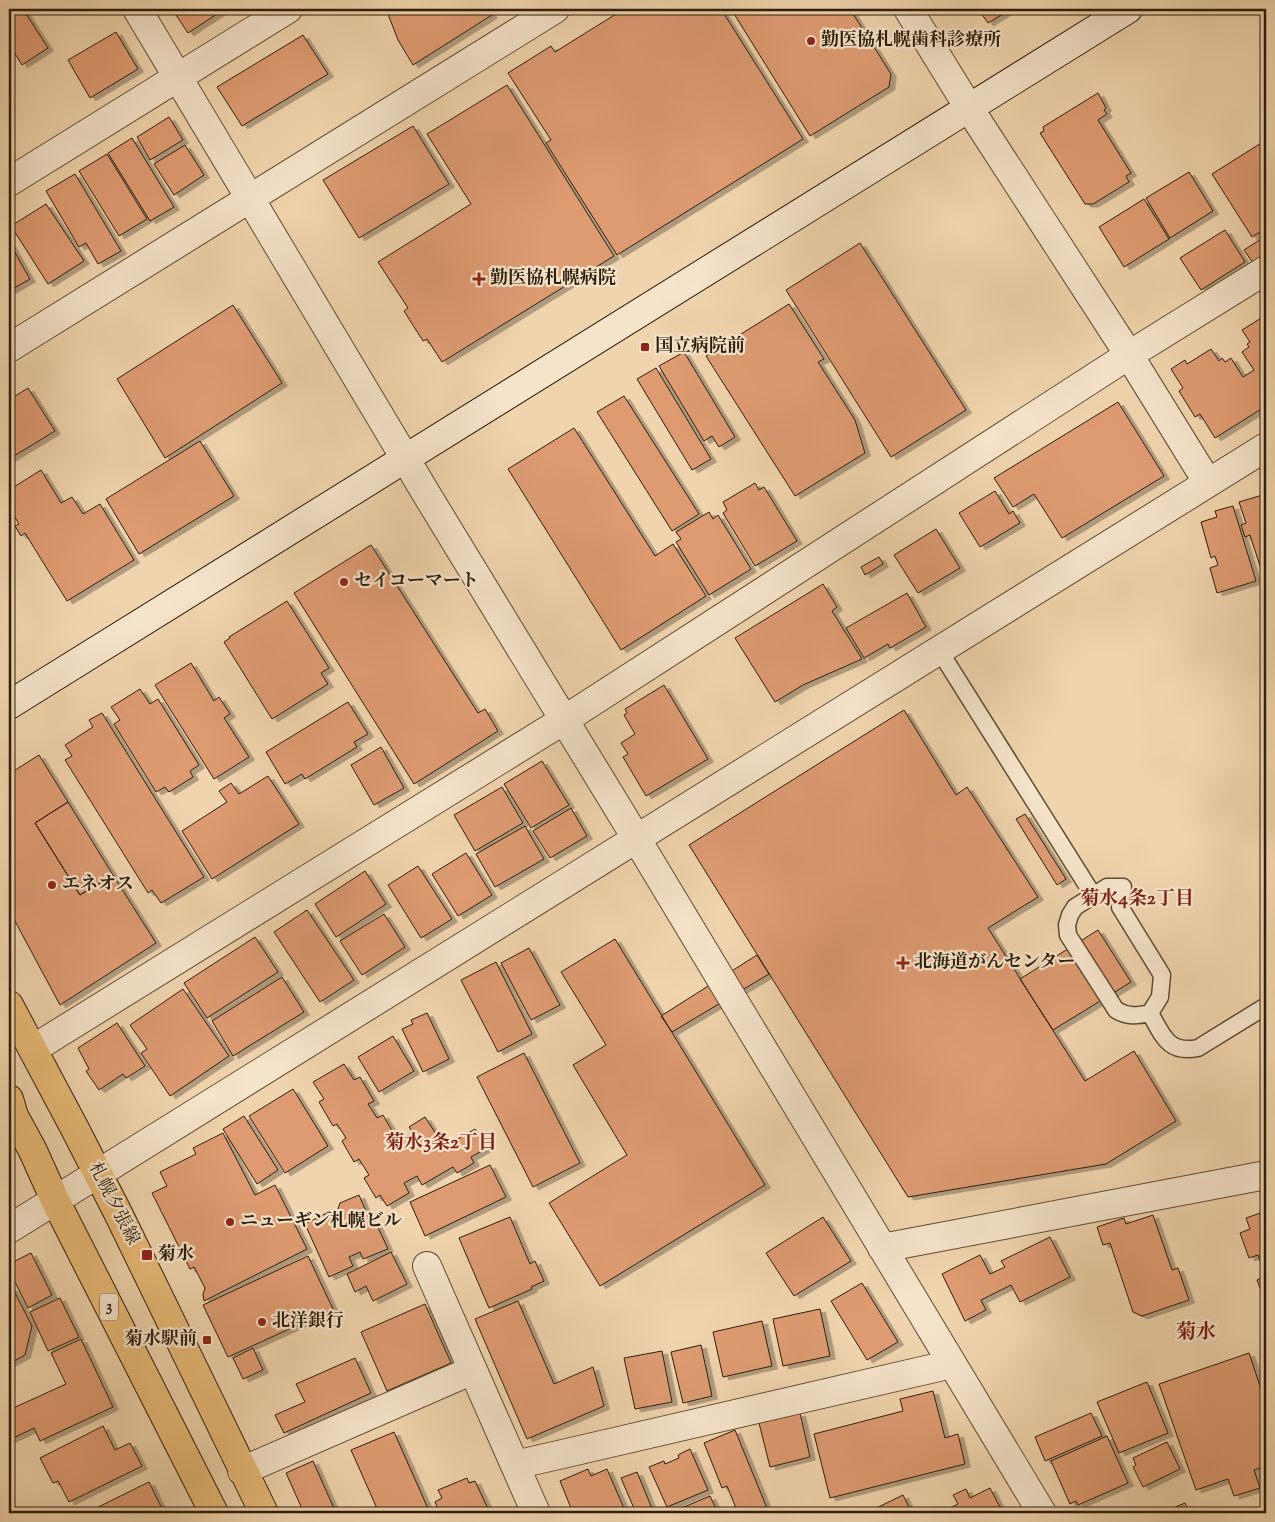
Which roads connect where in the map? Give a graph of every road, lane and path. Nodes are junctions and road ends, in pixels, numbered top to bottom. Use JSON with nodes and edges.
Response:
{"nodes":[{"id":1,"x":137,"y":9,"type":"edge"},
{"id":2,"x":288,"y":9,"type":"edge"},
{"id":3,"x":555,"y":9,"type":"edge"},
{"id":4,"x":908,"y":9,"type":"edge"},
{"id":5,"x":1128,"y":9,"type":"edge"},
{"id":6,"x":177,"y":77,"type":"junction"},
{"id":7,"x":968,"y":108,"type":"junction"},
{"id":8,"x":9,"y":182,"type":"edge"},
{"id":9,"x":249,"y":198,"type":"junction"},
{"id":10,"x":1266,"y":270,"type":"edge"},
{"id":11,"x":9,"y":348,"type":"edge"},
{"id":12,"x":1130,"y":355,"type":"junction"},
{"id":13,"x":1266,"y":447,"type":"edge"},
{"id":14,"x":405,"y":459,"type":"junction"},
{"id":15,"x":1208,"y":483,"type":"junction"},
{"id":16,"x":939,"y":650,"type":"junction"},
{"id":17,"x":9,"y":705,"type":"edge"},
{"id":18,"x":564,"y":720,"type":"junction"},
{"id":19,"x":636,"y":838,"type":"junction"},
{"id":20,"x":1093,"y":895,"type":"junction"},
{"id":21,"x":9,"y":1005,"type":"edge"},
{"id":22,"x":1266,"y":1006,"type":"edge"},
{"id":23,"x":1150,"y":1013,"type":"junction"},
{"id":24,"x":33,"y":1049,"type":"junction"},
{"id":25,"x":9,"y":1099,"type":"edge"},
{"id":26,"x":97,"y":1175,"type":"junction"},
{"id":27,"x":1266,"y":1175,"type":"edge"},
{"id":28,"x":55,"y":1200,"type":"junction"},
{"id":29,"x":9,"y":1229,"type":"edge"},
{"id":30,"x":882,"y":1248,"type":"junction"},
{"id":31,"x":427,"y":1266,"type":"dead end"},
{"id":32,"x":952,"y":1364,"type":"junction"},
{"id":33,"x":473,"y":1370,"type":"junction"},
{"id":34,"x":514,"y":1465,"type":"junction"},
{"id":35,"x":242,"y":1471,"type":"junction"},
{"id":36,"x":214,"y":1513,"type":"edge"},
{"id":37,"x":264,"y":1513,"type":"edge"},
{"id":38,"x":536,"y":1513,"type":"edge"},
{"id":39,"x":1042,"y":1513,"type":"edge"}],
"edges":[{"from":1,"to":6,"type":"street"},
{"from":2,"to":6,"type":"street"},
{"from":3,"to":9,"type":"street"},
{"from":4,"to":7,"type":"street"},
{"from":5,"to":7,"type":"street"},
{"from":6,"to":8,"type":"street"},
{"from":6,"to":9,"type":"street"},
{"from":7,"to":12,"type":"street"},
{"from":7,"to":14,"type":"street"},
{"from":9,"to":11,"type":"street"},
{"from":9,"to":14,"type":"street"},
{"from":10,"to":12,"type":"street"},
{"from":12,"to":15,"type":"street"},
{"from":12,"to":18,"type":"street"},
{"from":13,"to":15,"type":"street"},
{"from":14,"to":17,"type":"street"},
{"from":14,"to":18,"type":"street"},
{"from":15,"to":16,"type":"street"},
{"from":16,"to":19,"type":"street"},
{"from":16,"to":20,"type":"lane"},
{"from":18,"to":19,"type":"street"},
{"from":18,"to":24,"type":"street"},
{"from":19,"to":26,"type":"street"},
{"from":19,"to":30,"type":"street"},
{"from":20,"to":23,"type":"lane"},
{"from":20,"to":23,"type":"lane"},
{"from":21,"to":24,"type":"main road","name":"札幌夕張線"},
{"from":22,"to":23,"type":"lane"},
{"from":24,"to":26,"type":"main road","name":"札幌夕張線"},
{"from":25,"to":28,"type":"main road","number":"3"},
{"from":26,"to":28,"type":"street"},
{"from":26,"to":35,"type":"main road","name":"札幌夕張線"},
{"from":27,"to":30,"type":"street"},
{"from":28,"to":29,"type":"street"},
{"from":28,"to":36,"type":"main road","number":"3"},
{"from":30,"to":32,"type":"street"},
{"from":31,"to":33,"type":"street"},
{"from":32,"to":34,"type":"street"},
{"from":32,"to":39,"type":"street"},
{"from":33,"to":34,"type":"street"},
{"from":33,"to":35,"type":"street"},
{"from":34,"to":38,"type":"street"},
{"from":35,"to":37,"type":"main road","name":"札幌夕張線"}]}
